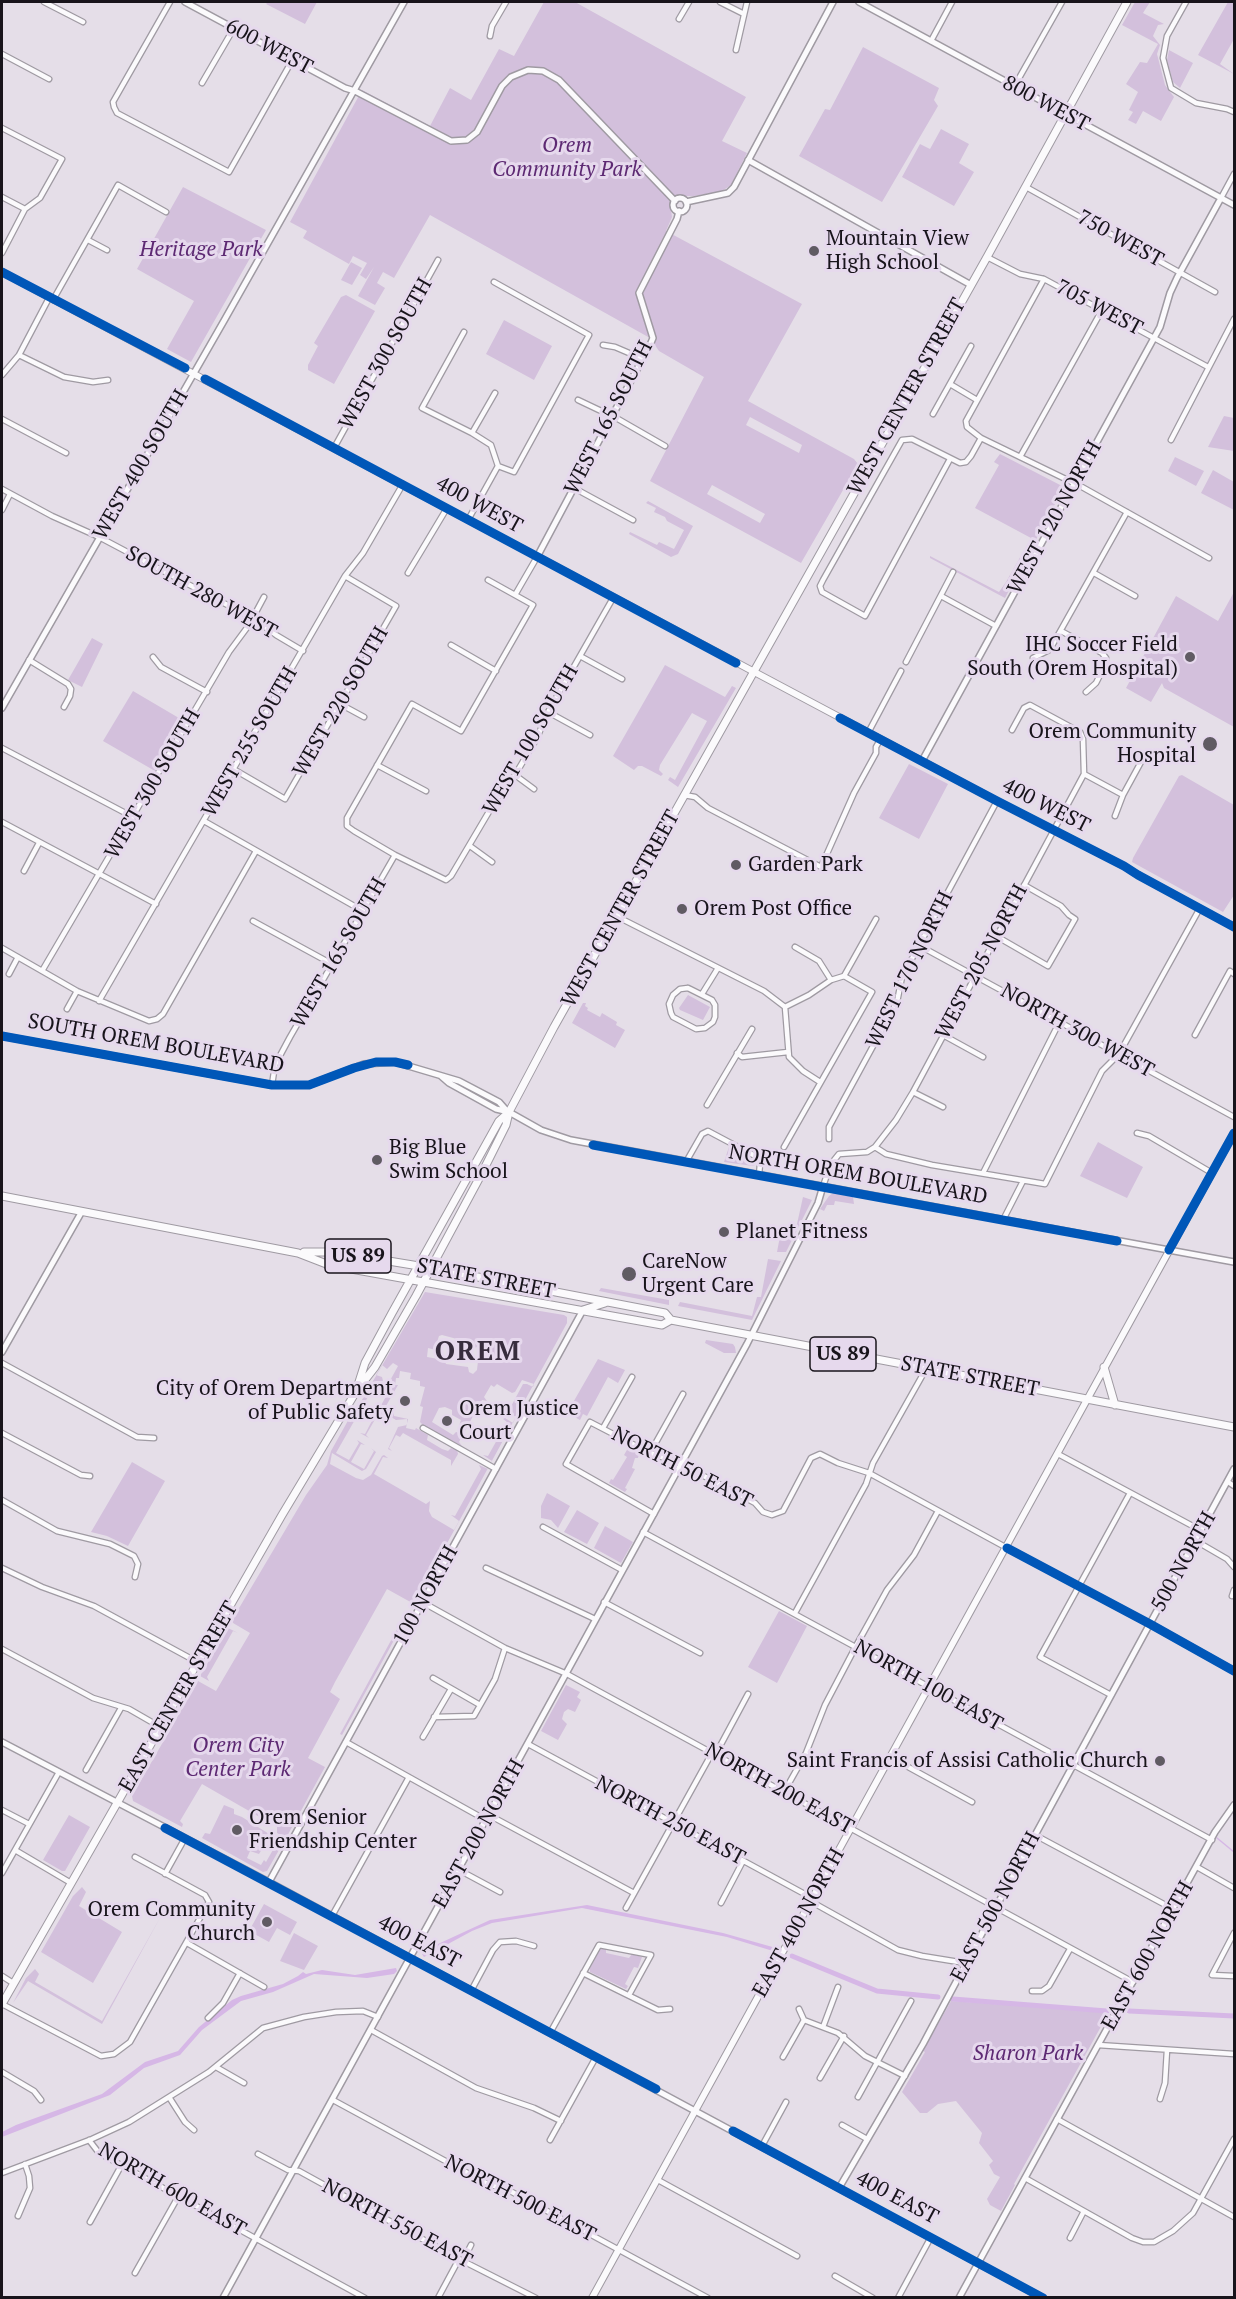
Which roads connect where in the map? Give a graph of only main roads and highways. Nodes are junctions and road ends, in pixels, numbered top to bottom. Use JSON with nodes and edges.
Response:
{"nodes":[{"id":1,"x":1127,"y":2,"type":"edge"},
{"id":2,"x":2,"y":272,"type":"edge"},
{"id":3,"x":754,"y":672,"type":"junction"},
{"id":4,"x":1234,"y":927,"type":"edge"},
{"id":5,"x":508,"y":1112,"type":"junction"},
{"id":6,"x":1234,"y":1133,"type":"edge"},
{"id":7,"x":2,"y":1196,"type":"edge"},
{"id":8,"x":298,"y":1253,"type":"junction"},
{"id":9,"x":418,"y":1266,"type":"junction"},
{"id":10,"x":431,"y":1268,"type":"junction"},
{"id":11,"x":411,"y":1280,"type":"junction"},
{"id":12,"x":423,"y":1282,"type":"junction"},
{"id":13,"x":606,"y":1302,"type":"junction"},
{"id":14,"x":582,"y":1310,"type":"junction"},
{"id":15,"x":671,"y":1320,"type":"junction"},
{"id":16,"x":1104,"y":1367,"type":"junction"},
{"id":17,"x":357,"y":1390,"type":"junction"},
{"id":18,"x":1087,"y":1399,"type":"junction"},
{"id":19,"x":1115,"y":1405,"type":"junction"},
{"id":20,"x":1234,"y":1427,"type":"edge"},
{"id":21,"x":2,"y":2004,"type":"edge"},
{"id":22,"x":592,"y":2298,"type":"edge"}],
"edges":[{"from":1,"to":3,"type":"main road","name":"WEST CENTER STREET"},
{"from":2,"to":3,"type":"main road","name":"400 WEST"},
{"from":3,"to":4,"type":"main road","name":"400 WEST"},
{"from":3,"to":5,"type":"main road","name":"WEST CENTER STREET"},
{"from":5,"to":9,"type":"main road","name":"WEST CENTER STREET"},
{"from":5,"to":10,"type":"main road","name":"WEST CENTER STREET"},
{"from":6,"to":16,"type":"main road","name":"EAST 400 NORTH"},
{"from":7,"to":8,"type":"main road","name":"STATE STREET","number":"US 89"},
{"from":8,"to":9,"type":"main road","name":"STATE STREET","number":"US 89"},
{"from":8,"to":11,"type":"main road","name":"STATE STREET","number":"US 89"},
{"from":9,"to":10,"type":"main road","name":"STATE STREET","number":"US 89"},
{"from":9,"to":11,"type":"main road","name":"WEST CENTER STREET"},
{"from":10,"to":12,"type":"main road","name":"WEST CENTER STREET"},
{"from":10,"to":13,"type":"main road","name":"STATE STREET","number":"US 89"},
{"from":11,"to":12,"type":"main road","name":"STATE STREET","number":"US 89"},
{"from":11,"to":17,"type":"main road","name":"EAST CENTER STREET"},
{"from":12,"to":14,"type":"main road","name":"STATE STREET","number":"US 89"},
{"from":12,"to":17,"type":"main road","name":"EAST CENTER STREET"},
{"from":13,"to":14,"type":"main road"},
{"from":13,"to":15,"type":"main road","name":"STATE STREET"},
{"from":14,"to":15,"type":"main road","name":"STATE STREET","number":"US 89"},
{"from":15,"to":18,"type":"main road","name":"STATE STREET","number":"US 89"},
{"from":16,"to":18,"type":"main road","name":"EAST 400 NORTH"},
{"from":16,"to":19,"type":"main road"},
{"from":17,"to":21,"type":"main road","name":"EAST CENTER STREET"},
{"from":18,"to":19,"type":"main road","name":"STATE STREET","number":"US 89"},
{"from":18,"to":22,"type":"main road","name":"EAST 400 NORTH"},
{"from":19,"to":20,"type":"main road","name":"STATE STREET","number":"US 89"}]}
